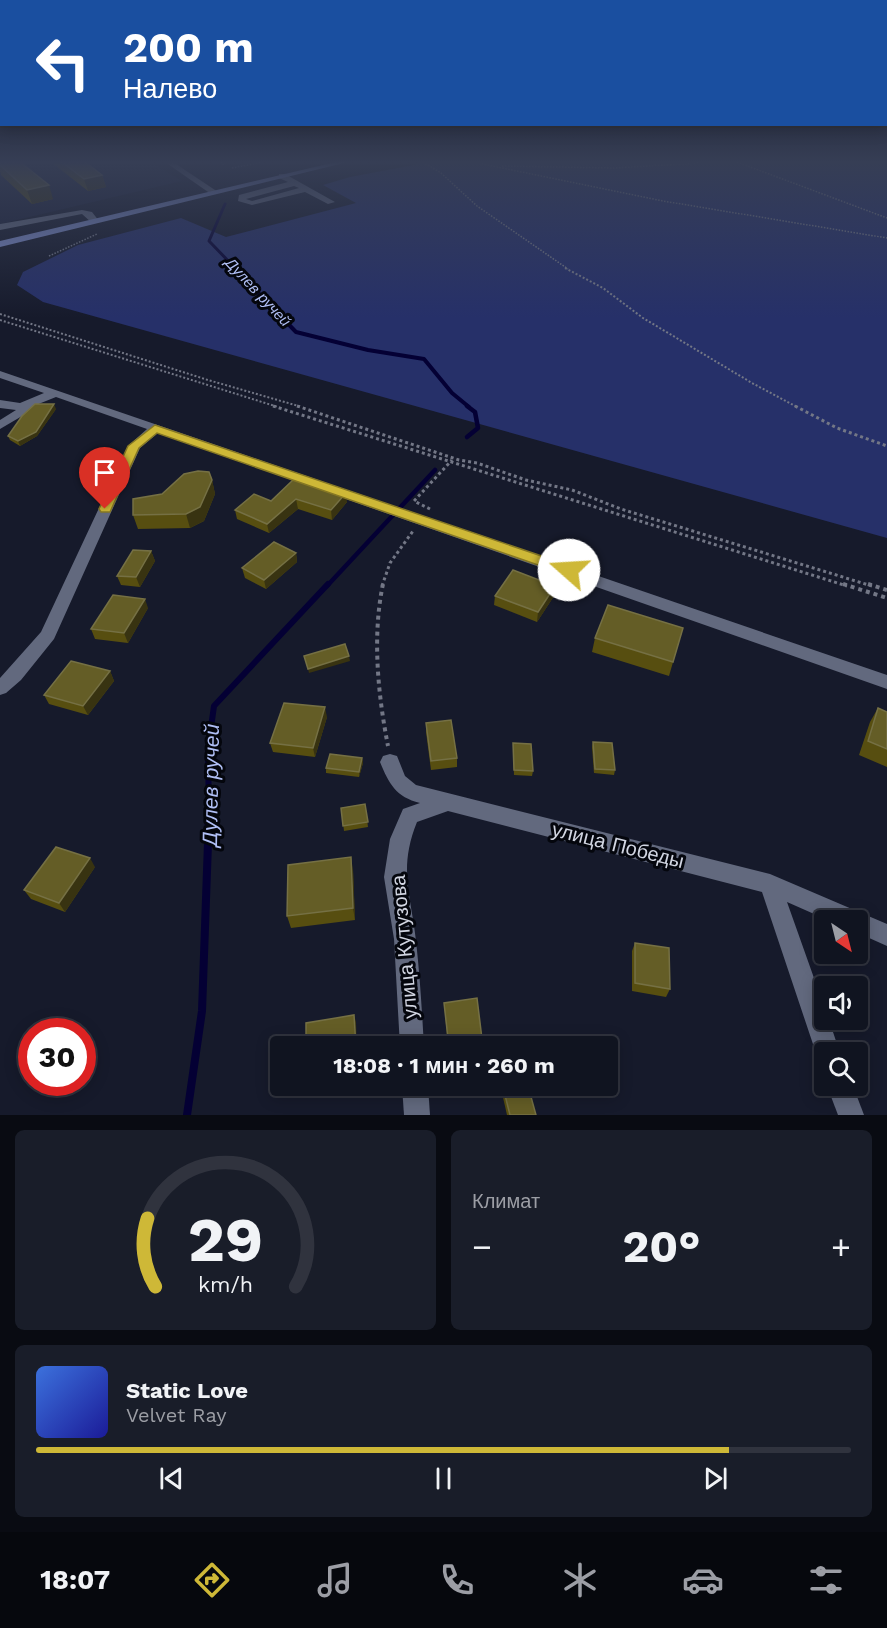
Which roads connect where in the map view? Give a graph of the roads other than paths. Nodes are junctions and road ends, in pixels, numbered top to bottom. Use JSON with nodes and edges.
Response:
{"nodes":[{"id":1,"x":71,"y":214,"type":"edge"},
{"id":2,"x":89,"y":214,"type":"edge"},
{"id":3,"x":122,"y":214,"type":"edge"},
{"id":4,"x":95,"y":221,"type":"junction"},
{"id":5,"x":0,"y":227,"type":"edge"},
{"id":6,"x":0,"y":244,"type":"edge"},
{"id":7,"x":0,"y":374,"type":"edge"},
{"id":8,"x":56,"y":393,"type":"junction"},
{"id":9,"x":35,"y":402,"type":"junction"},
{"id":10,"x":0,"y":404,"type":"edge"},
{"id":11,"x":0,"y":425,"type":"edge"},
{"id":12,"x":155,"y":429,"type":"junction"},
{"id":13,"x":887,"y":682,"type":"edge"},
{"id":14,"x":0,"y":688,"type":"edge"},
{"id":15,"x":390,"y":762,"type":"road end"},
{"id":16,"x":447,"y":802,"type":"junction"},
{"id":17,"x":770,"y":884,"type":"junction"},
{"id":18,"x":831,"y":910,"type":"edge"},
{"id":19,"x":868,"y":926,"type":"edge"},
{"id":20,"x":887,"y":934,"type":"edge"},
{"id":21,"x":411,"y":1036,"type":"edge"},
{"id":22,"x":824,"y":1042,"type":"edge"},
{"id":23,"x":416,"y":1096,"type":"edge"},
{"id":24,"x":844,"y":1096,"type":"edge"},
{"id":25,"x":417,"y":1115,"type":"edge"},
{"id":26,"x":851,"y":1115,"type":"edge"}],
"edges":[{"from":1,"to":5,"type":"street"},
{"from":2,"to":4,"type":"street"},
{"from":3,"to":4,"type":"main road"},
{"from":4,"to":6,"type":"main road"},
{"from":7,"to":8,"type":"street"},
{"from":8,"to":9,"type":"street"},
{"from":8,"to":12,"type":"street"},
{"from":9,"to":10,"type":"street"},
{"from":9,"to":11,"type":"street"},
{"from":12,"to":13,"type":"street"},
{"from":12,"to":14,"type":"street"},
{"from":15,"to":16,"type":"street","name":"улица Победы"},
{"from":16,"to":17,"type":"street","name":"улица Победы"},
{"from":16,"to":21,"type":"street","name":"улица Кутузова"},
{"from":17,"to":18,"type":"street","name":"улица Победы"},
{"from":17,"to":22,"type":"street"},
{"from":19,"to":20,"type":"street","name":"улица Победы"},
{"from":23,"to":25,"type":"street"},
{"from":24,"to":26,"type":"street"}]}
